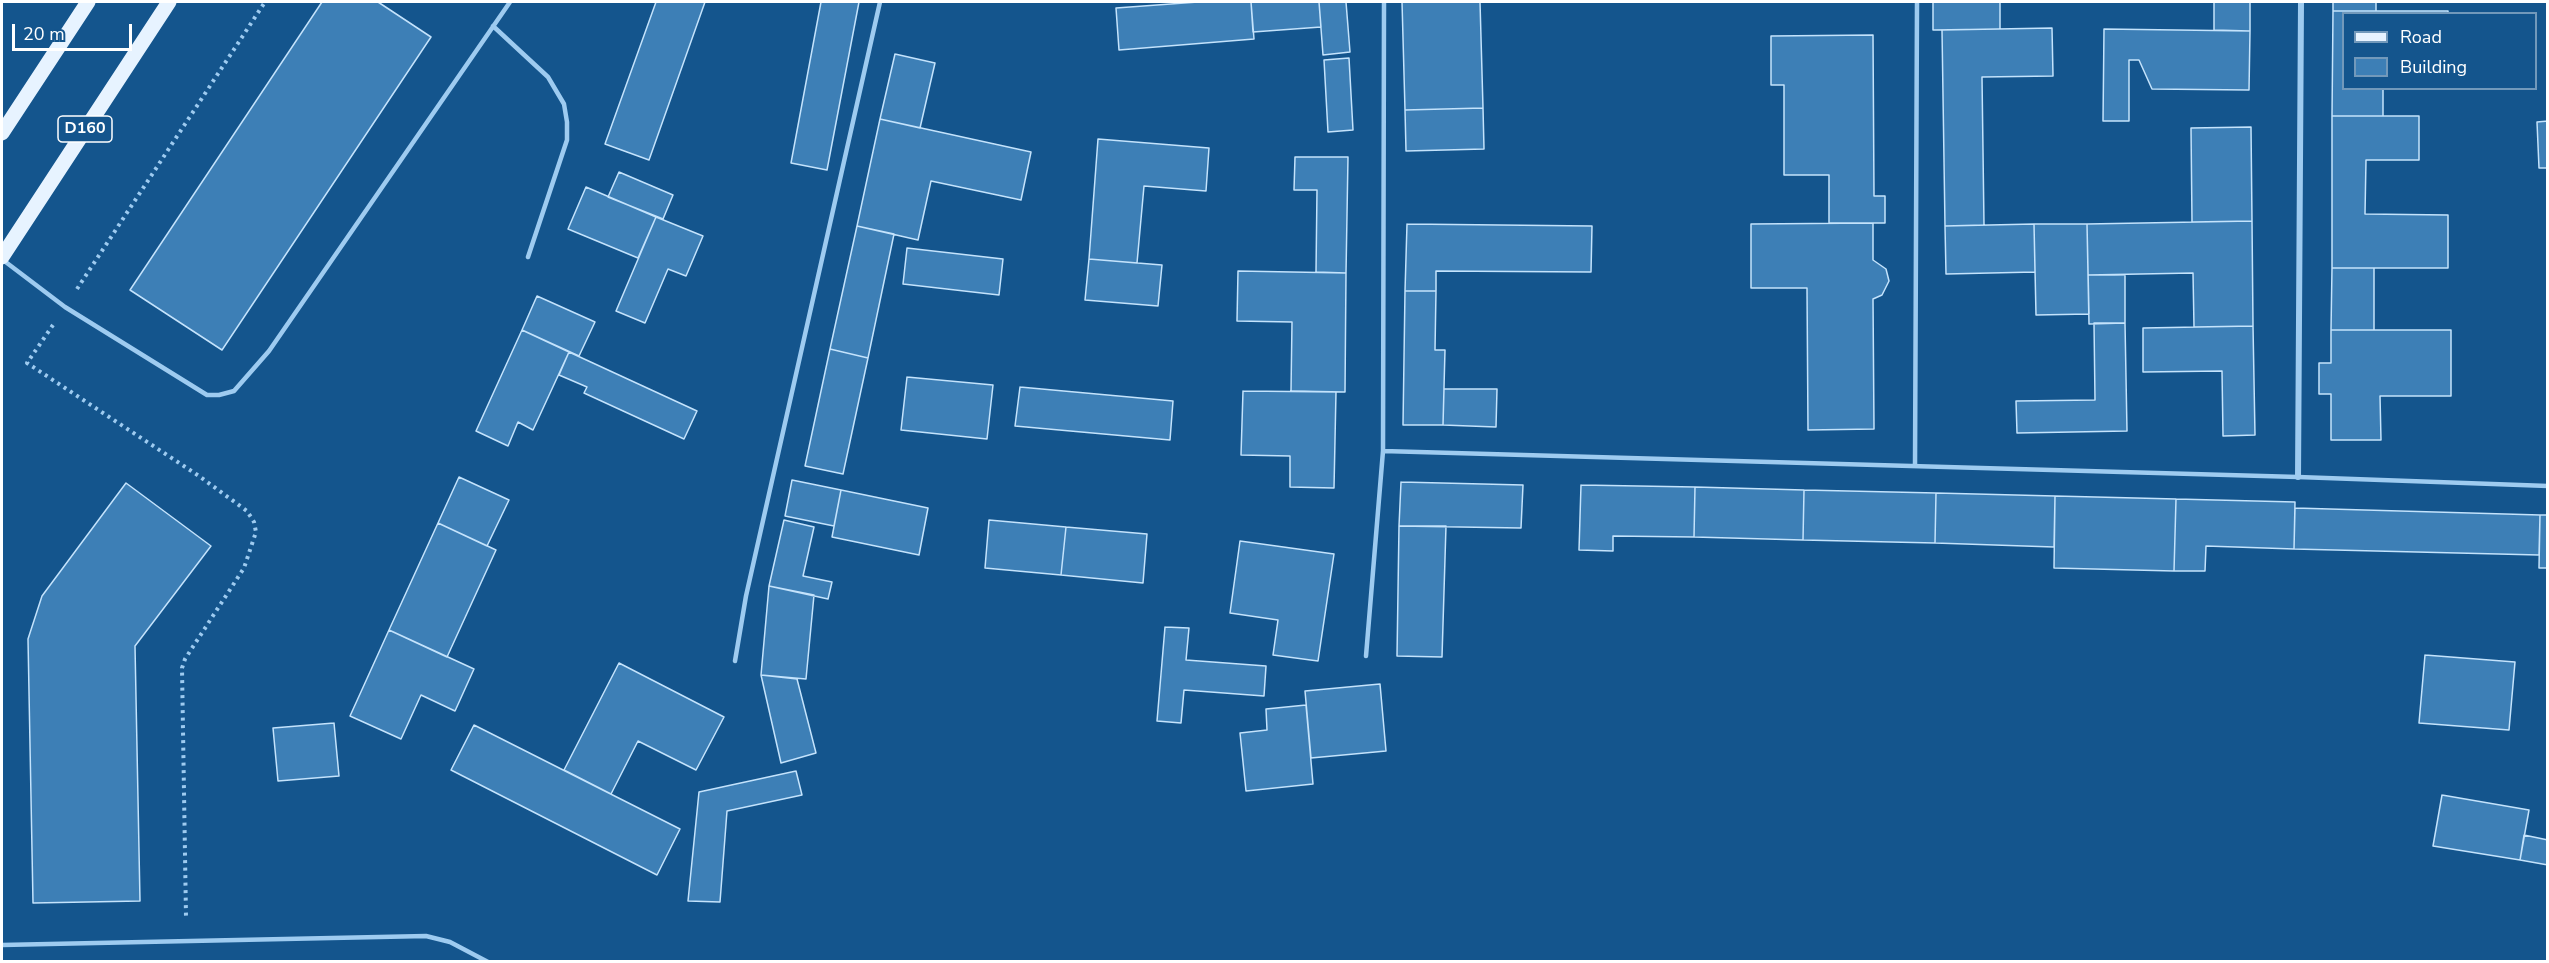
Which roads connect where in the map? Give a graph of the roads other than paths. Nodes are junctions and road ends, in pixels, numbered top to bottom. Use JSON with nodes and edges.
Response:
{"nodes":[{"id":1,"x":88,"y":2,"type":"edge"},
{"id":2,"x":169,"y":2,"type":"edge"},
{"id":3,"x":510,"y":2,"type":"edge"},
{"id":4,"x":880,"y":2,"type":"edge"},
{"id":5,"x":1384,"y":2,"type":"edge"},
{"id":6,"x":1917,"y":2,"type":"edge"},
{"id":7,"x":2301,"y":2,"type":"edge"},
{"id":8,"x":493,"y":26,"type":"junction"},
{"id":9,"x":2,"y":133,"type":"edge"},
{"id":10,"x":528,"y":257,"type":"dead end"},
{"id":11,"x":2,"y":258,"type":"edge"},
{"id":12,"x":1383,"y":451,"type":"junction"},
{"id":13,"x":1915,"y":466,"type":"junction"},
{"id":14,"x":2298,"y":477,"type":"junction"},
{"id":15,"x":2547,"y":486,"type":"edge"},
{"id":16,"x":1366,"y":656,"type":"dead end"},
{"id":17,"x":735,"y":661,"type":"dead end"},
{"id":18,"x":2,"y":945,"type":"edge"},
{"id":19,"x":488,"y":962,"type":"edge"}],
"edges":[{"from":1,"to":9,"type":"main road"},
{"from":2,"to":11,"type":"main road","number":"D160"},
{"from":3,"to":8,"type":"lane"},
{"from":4,"to":17,"type":"lane"},
{"from":5,"to":12,"type":"lane"},
{"from":6,"to":13,"type":"lane"},
{"from":7,"to":14,"type":"street"},
{"from":8,"to":10,"type":"lane"},
{"from":8,"to":11,"type":"lane"},
{"from":12,"to":13,"type":"lane"},
{"from":12,"to":16,"type":"lane"},
{"from":13,"to":14,"type":"lane"},
{"from":14,"to":15,"type":"lane"},
{"from":18,"to":19,"type":"lane"}]}
